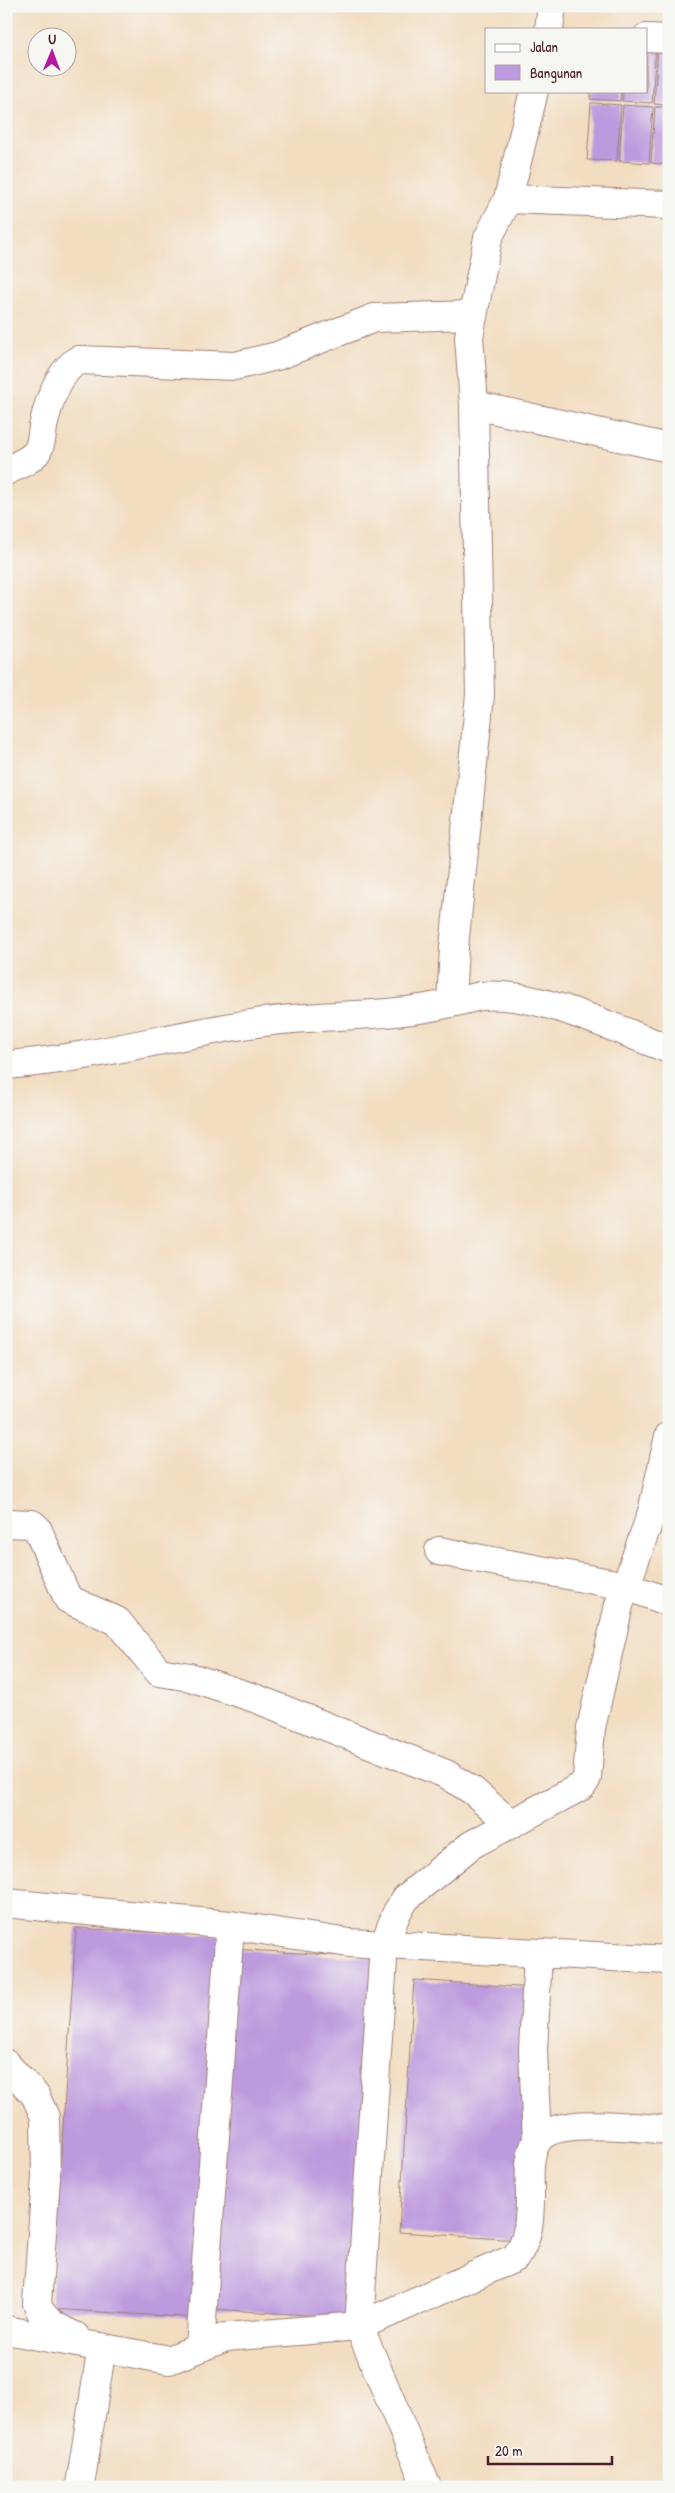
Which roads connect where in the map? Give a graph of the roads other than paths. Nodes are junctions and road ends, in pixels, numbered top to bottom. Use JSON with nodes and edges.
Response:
{"nodes":[{"id":1,"x":552,"y":6,"type":"edge"},
{"id":2,"x":549,"y":28,"type":"edge"},
{"id":3,"x":648,"y":38,"type":"edge"},
{"id":4,"x":669,"y":39,"type":"edge"},
{"id":5,"x":534,"y":92,"type":"edge"},
{"id":6,"x":508,"y":199,"type":"junction"},
{"id":7,"x":669,"y":205,"type":"edge"},
{"id":8,"x":473,"y":315,"type":"junction"},
{"id":9,"x":474,"y":405,"type":"junction"},
{"id":10,"x":669,"y":448,"type":"edge"},
{"id":11,"x":6,"y":471,"type":"edge"},
{"id":12,"x":451,"y":1003,"type":"junction"},
{"id":13,"x":669,"y":1049,"type":"edge"},
{"id":14,"x":6,"y":1065,"type":"edge"},
{"id":15,"x":669,"y":1436,"type":"edge"},
{"id":16,"x":6,"y":1523,"type":"edge"},
{"id":17,"x":438,"y":1551,"type":"dead end"},
{"id":18,"x":626,"y":1586,"type":"junction"},
{"id":19,"x":669,"y":1602,"type":"edge"},
{"id":20,"x":511,"y":1824,"type":"junction"},
{"id":21,"x":6,"y":1903,"type":"edge"},
{"id":22,"x":230,"y":1925,"type":"junction"},
{"id":23,"x":384,"y":1946,"type":"junction"},
{"id":24,"x":538,"y":1954,"type":"junction"},
{"id":25,"x":669,"y":1960,"type":"edge"},
{"id":26,"x":6,"y":2064,"type":"edge"},
{"id":27,"x":669,"y":2130,"type":"edge"},
{"id":28,"x":537,"y":2141,"type":"junction"},
{"id":29,"x":359,"y":2326,"type":"junction"},
{"id":30,"x":6,"y":2330,"type":"edge"},
{"id":31,"x":102,"y":2347,"type":"junction"},
{"id":32,"x":200,"y":2348,"type":"junction"},
{"id":33,"x":80,"y":2486,"type":"dead end"},
{"id":34,"x":427,"y":2487,"type":"edge"}],
"edges":[{"from":1,"to":2,"type":"street"},
{"from":3,"to":4,"type":"street"},
{"from":5,"to":6,"type":"street"},
{"from":6,"to":7,"type":"street"},
{"from":6,"to":8,"type":"street"},
{"from":8,"to":9,"type":"street"},
{"from":8,"to":11,"type":"street"},
{"from":9,"to":10,"type":"street"},
{"from":9,"to":12,"type":"street"},
{"from":12,"to":13,"type":"street"},
{"from":12,"to":14,"type":"street"},
{"from":15,"to":18,"type":"street"},
{"from":16,"to":20,"type":"street"},
{"from":17,"to":18,"type":"street"},
{"from":18,"to":19,"type":"street"},
{"from":18,"to":20,"type":"street"},
{"from":20,"to":23,"type":"street"},
{"from":21,"to":22,"type":"street"},
{"from":22,"to":23,"type":"street"},
{"from":22,"to":32,"type":"street"},
{"from":23,"to":24,"type":"street"},
{"from":23,"to":29,"type":"street"},
{"from":24,"to":25,"type":"street"},
{"from":24,"to":28,"type":"street"},
{"from":26,"to":31,"type":"street"},
{"from":27,"to":28,"type":"street"},
{"from":28,"to":29,"type":"street"},
{"from":29,"to":32,"type":"street"},
{"from":29,"to":34,"type":"street"},
{"from":30,"to":31,"type":"street"},
{"from":31,"to":32,"type":"street"},
{"from":31,"to":33,"type":"street"}]}
